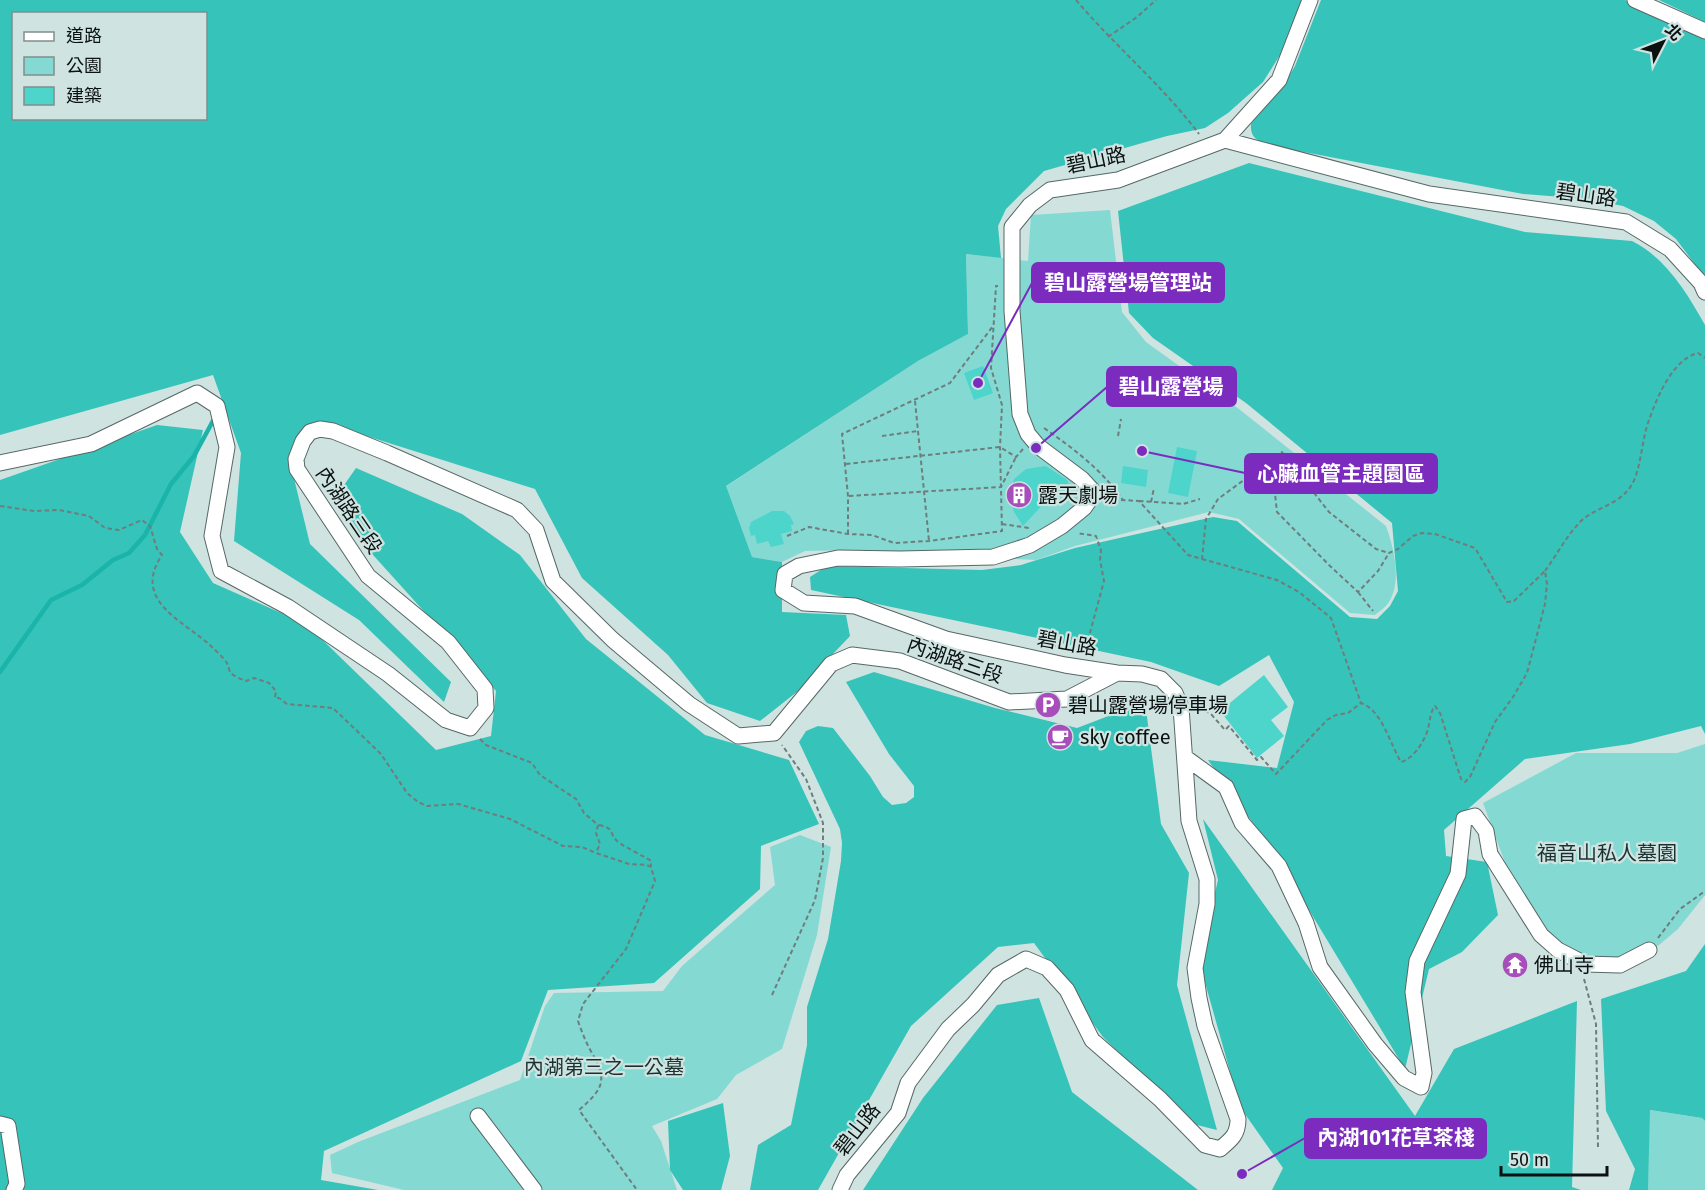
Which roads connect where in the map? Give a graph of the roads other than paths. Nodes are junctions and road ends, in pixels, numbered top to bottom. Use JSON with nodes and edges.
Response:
{"nodes":[{"id":1,"x":1310,"y":0,"type":"edge"},
{"id":2,"x":1635,"y":0,"type":"edge"},
{"id":3,"x":1705,"y":31,"type":"edge"},
{"id":4,"x":1225,"y":140,"type":"junction"},
{"id":5,"x":1705,"y":292,"type":"edge"},
{"id":6,"x":0,"y":463,"type":"edge"},
{"id":7,"x":1117,"y":673,"type":"junction"},
{"id":8,"x":1186,"y":758,"type":"junction"},
{"id":9,"x":1648,"y":950,"type":"road end"},
{"id":10,"x":478,"y":1116,"type":"dead end"},
{"id":11,"x":0,"y":1124,"type":"edge"},
{"id":12,"x":14,"y":1190,"type":"edge"},
{"id":13,"x":534,"y":1190,"type":"edge"},
{"id":14,"x":840,"y":1190,"type":"edge"}],
"edges":[{"from":1,"to":4,"type":"street","name":"碧山路"},
{"from":2,"to":3,"type":"street"},
{"from":4,"to":5,"type":"street","name":"碧山路"},
{"from":4,"to":7,"type":"street","name":"碧山路"},
{"from":6,"to":7,"type":"street","name":"內湖路三段"},
{"from":7,"to":8,"type":"street","name":"碧山路"},
{"from":8,"to":9,"type":"street"},
{"from":8,"to":14,"type":"street","name":"碧山路"},
{"from":10,"to":13,"type":"street"},
{"from":11,"to":12,"type":"street"}]}
